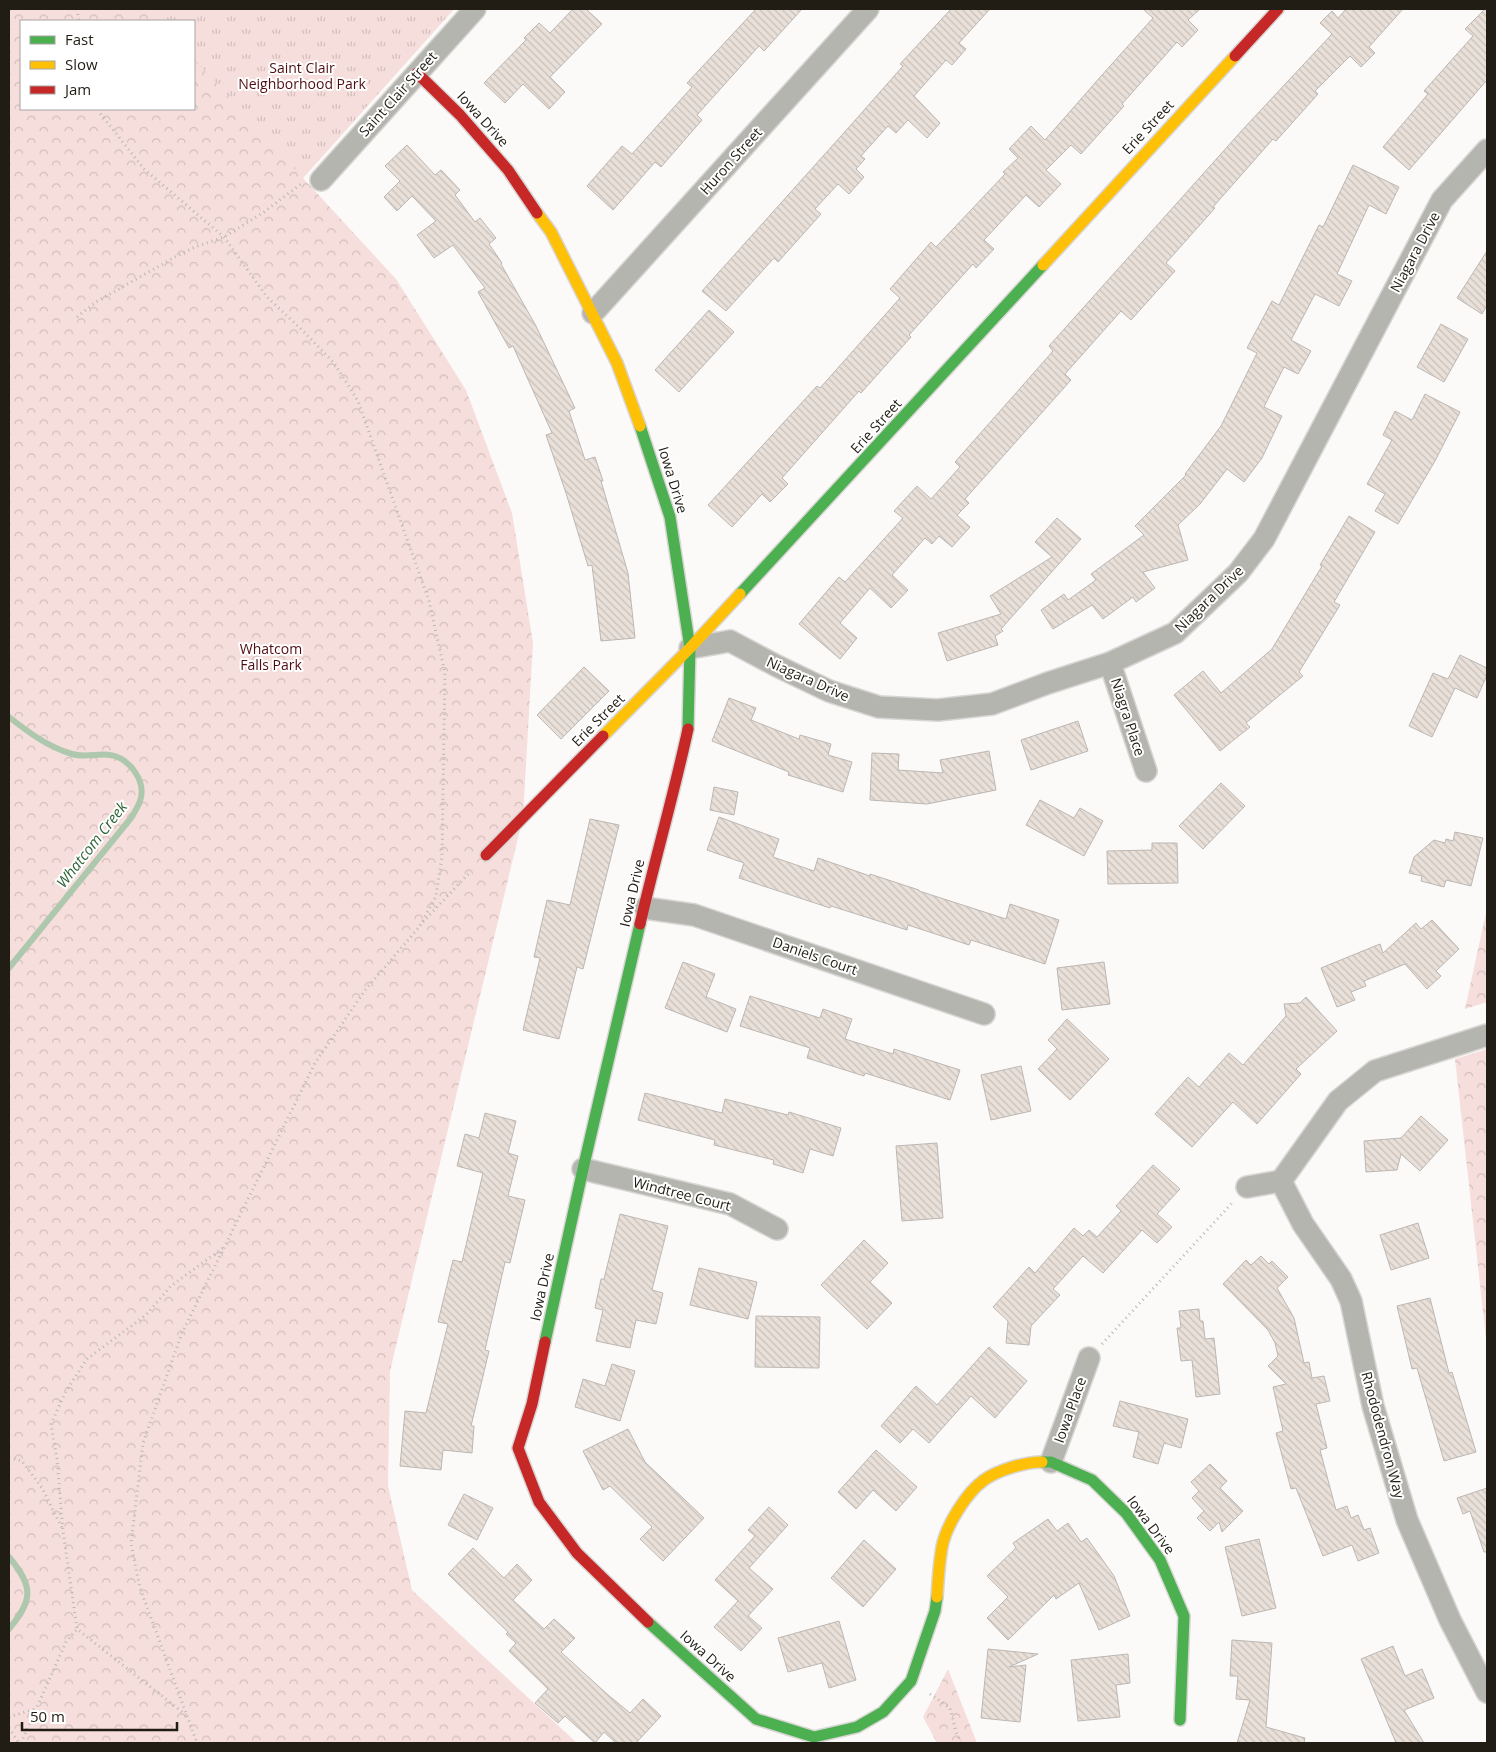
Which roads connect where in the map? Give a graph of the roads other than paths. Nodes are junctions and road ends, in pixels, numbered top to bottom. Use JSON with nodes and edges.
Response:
{"nodes":[{"id":1,"x":476,"y":9,"type":"edge"},
{"id":2,"x":868,"y":9,"type":"edge"},
{"id":3,"x":1278,"y":9,"type":"edge"},
{"id":4,"x":417,"y":73,"type":"junction"},
{"id":5,"x":1487,"y":150,"type":"edge"},
{"id":6,"x":321,"y":180,"type":"road end"},
{"id":7,"x":593,"y":313,"type":"junction"},
{"id":8,"x":690,"y":648,"type":"junction"},
{"id":9,"x":1110,"y":663,"type":"junction"},
{"id":10,"x":1146,"y":771,"type":"dead end"},
{"id":11,"x":486,"y":855,"type":"road end"},
{"id":12,"x":645,"y":908,"type":"junction"},
{"id":13,"x":984,"y":1014,"type":"dead end"},
{"id":14,"x":1487,"y":1035,"type":"edge"},
{"id":15,"x":583,"y":1169,"type":"junction"},
{"id":16,"x":1281,"y":1181,"type":"junction"},
{"id":17,"x":1247,"y":1187,"type":"road end"},
{"id":18,"x":777,"y":1229,"type":"dead end"},
{"id":19,"x":1089,"y":1358,"type":"road end"},
{"id":20,"x":1051,"y":1462,"type":"junction"},
{"id":21,"x":1487,"y":1692,"type":"edge"},
{"id":22,"x":1180,"y":1720,"type":"dead end"}],
"edges":[{"from":1,"to":4,"type":"street","name":"Saint Clair Street"},
{"from":2,"to":7,"type":"street","name":"Huron Street"},
{"from":3,"to":8,"type":"street","name":"Erie Street"},
{"from":4,"to":6,"type":"street","name":"Saint Clair Street"},
{"from":4,"to":7,"type":"street","name":"Iowa Drive"},
{"from":5,"to":9,"type":"street","name":"Niagara Drive"},
{"from":7,"to":8,"type":"street","name":"Iowa Drive"},
{"from":8,"to":9,"type":"street","name":"Niagara Drive"},
{"from":8,"to":11,"type":"street","name":"Erie Street"},
{"from":8,"to":12,"type":"street","name":"Iowa Drive"},
{"from":9,"to":10,"type":"street","name":"Niagra Place"},
{"from":12,"to":13,"type":"street","name":"Daniels Court"},
{"from":12,"to":15,"type":"street","name":"Iowa Drive"},
{"from":14,"to":16,"type":"street"},
{"from":15,"to":18,"type":"street","name":"Windtree Court"},
{"from":15,"to":20,"type":"street","name":"Iowa Drive"},
{"from":16,"to":17,"type":"street"},
{"from":16,"to":21,"type":"street","name":"Rhododendron Way"},
{"from":19,"to":20,"type":"street","name":"Iowa Place"},
{"from":20,"to":22,"type":"street","name":"Iowa Drive"}]}
